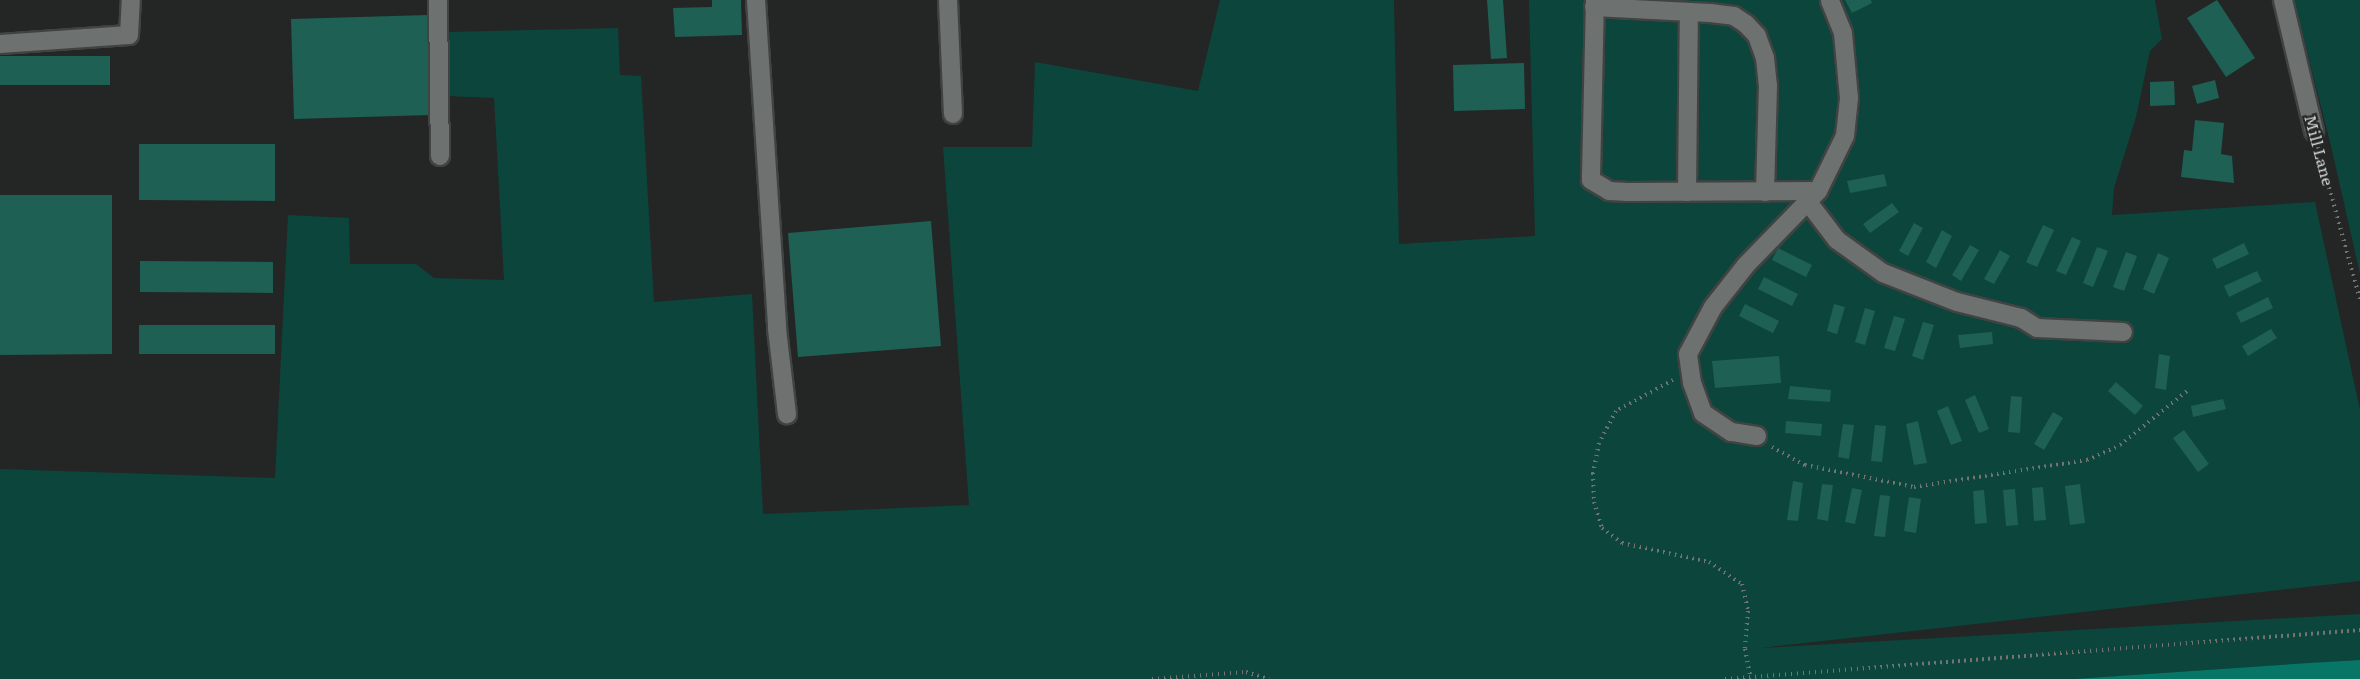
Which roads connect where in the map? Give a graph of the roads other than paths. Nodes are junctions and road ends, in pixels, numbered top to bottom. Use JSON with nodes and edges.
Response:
{"nodes":[{"id":1,"x":131,"y":0,"type":"edge"},
{"id":2,"x":438,"y":0,"type":"edge"},
{"id":3,"x":756,"y":0,"type":"edge"},
{"id":4,"x":948,"y":0,"type":"edge"},
{"id":5,"x":1830,"y":0,"type":"edge"},
{"id":6,"x":2283,"y":0,"type":"edge"},
{"id":7,"x":1594,"y":4,"type":"edge"},
{"id":8,"x":1689,"y":12,"type":"junction"},
{"id":9,"x":0,"y":44,"type":"edge"},
{"id":10,"x":953,"y":114,"type":"dead end"},
{"id":11,"x":2314,"y":130,"type":"road end"},
{"id":12,"x":440,"y":156,"type":"dead end"},
{"id":13,"x":1687,"y":192,"type":"junction"},
{"id":14,"x":1765,"y":192,"type":"junction"},
{"id":15,"x":1813,"y":197,"type":"junction"},
{"id":16,"x":2123,"y":332,"type":"dead end"},
{"id":17,"x":788,"y":414,"type":"dead end"},
{"id":18,"x":1757,"y":436,"type":"road end"}],
"edges":[{"from":1,"to":9,"type":"street"},
{"from":2,"to":12,"type":"street"},
{"from":3,"to":17,"type":"street"},
{"from":4,"to":10,"type":"street"},
{"from":5,"to":15,"type":"street"},
{"from":6,"to":11,"type":"street","name":"Mill Lane"},
{"from":7,"to":8,"type":"street"},
{"from":7,"to":13,"type":"street"},
{"from":8,"to":13,"type":"street"},
{"from":8,"to":14,"type":"street"},
{"from":13,"to":14,"type":"street"},
{"from":14,"to":15,"type":"street"},
{"from":15,"to":16,"type":"street"},
{"from":15,"to":18,"type":"street"}]}
